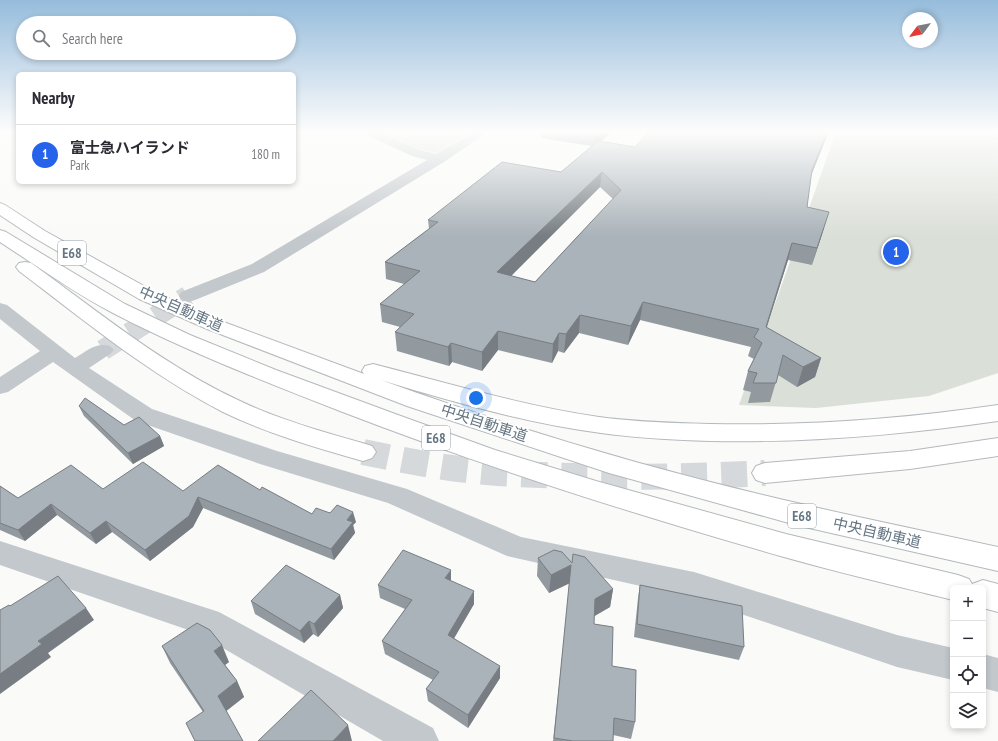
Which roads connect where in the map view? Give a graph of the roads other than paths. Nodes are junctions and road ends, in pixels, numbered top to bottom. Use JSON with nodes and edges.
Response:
{"nodes":[{"id":1,"x":425,"y":167,"type":"edge"},
{"id":2,"x":0,"y":208,"type":"edge"},
{"id":3,"x":0,"y":235,"type":"edge"},
{"id":4,"x":0,"y":249,"type":"edge"},
{"id":5,"x":146,"y":294,"type":"junction"},
{"id":6,"x":188,"y":296,"type":"tunnel mouth"},
{"id":7,"x":0,"y":309,"type":"edge"},
{"id":8,"x":103,"y":350,"type":"tunnel mouth"},
{"id":9,"x":64,"y":360,"type":"junction"},
{"id":10,"x":0,"y":387,"type":"edge"},
{"id":11,"x":998,"y":414,"type":"edge"},
{"id":12,"x":998,"y":447,"type":"edge"},
{"id":13,"x":363,"y":452,"type":"tunnel mouth"},
{"id":14,"x":765,"y":474,"type":"tunnel mouth"},
{"id":15,"x":0,"y":553,"type":"edge"},
{"id":16,"x":998,"y":559,"type":"edge"},
{"id":17,"x":950,"y":586,"type":"edge"},
{"id":18,"x":986,"y":595,"type":"edge"},
{"id":19,"x":998,"y":598,"type":"edge"},
{"id":20,"x":950,"y":663,"type":"edge"},
{"id":21,"x":986,"y":672,"type":"edge"},
{"id":22,"x":998,"y":675,"type":"edge"},
{"id":23,"x":420,"y":741,"type":"edge"}],
"edges":[{"from":1,"to":6,"type":"street"},
{"from":2,"to":5,"type":"highway","name":"中央自動車道","number":"E68"},
{"from":3,"to":17,"type":"highway","name":"中央自動車道","number":"E68"},
{"from":4,"to":13,"type":"highway"},
{"from":5,"to":11,"type":"highway"},
{"from":5,"to":16,"type":"highway","name":"中央自動車道","number":"E68"},
{"from":7,"to":9,"type":"street"},
{"from":8,"to":9,"type":"street"},
{"from":9,"to":10,"type":"street"},
{"from":9,"to":20,"type":"street"},
{"from":12,"to":14,"type":"highway"},
{"from":15,"to":23,"type":"street"},
{"from":18,"to":19,"type":"highway"},
{"from":21,"to":22,"type":"street"}]}
